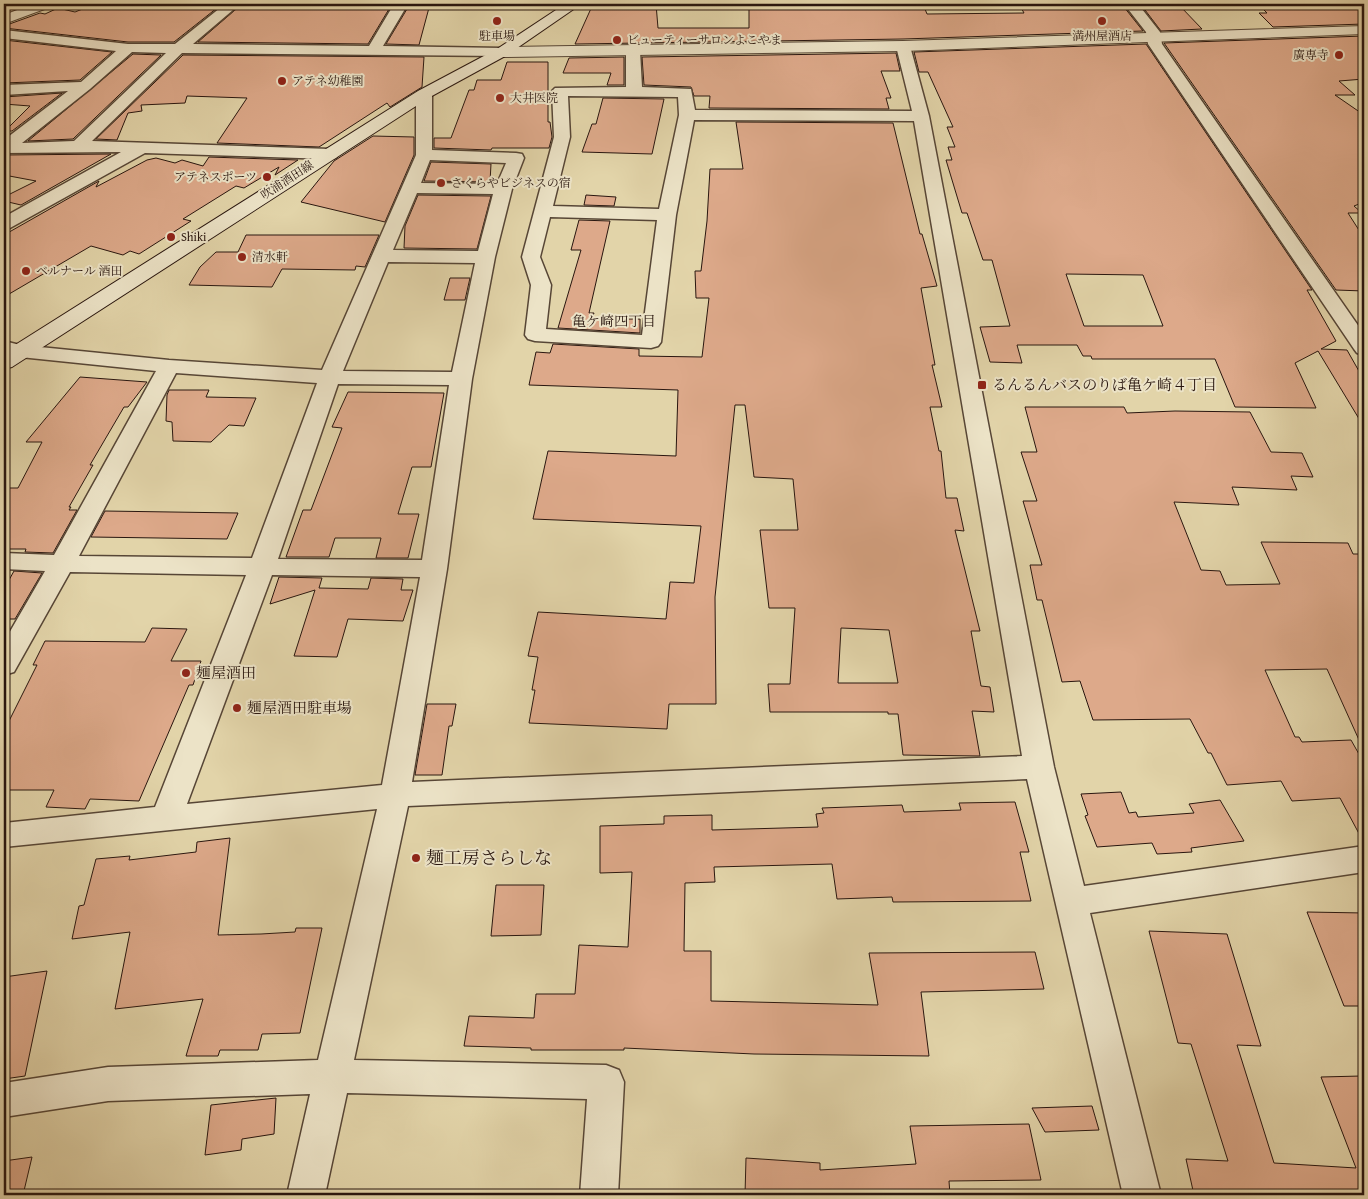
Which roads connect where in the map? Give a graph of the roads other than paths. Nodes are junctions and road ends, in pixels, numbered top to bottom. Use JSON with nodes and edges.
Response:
{"nodes":[{"id":1,"x":45,"y":4,"type":"edge"},
{"id":2,"x":233,"y":4,"type":"edge"},
{"id":3,"x":401,"y":4,"type":"edge"},
{"id":4,"x":574,"y":4,"type":"edge"},
{"id":5,"x":1131,"y":4,"type":"edge"},
{"id":6,"x":4,"y":20,"type":"edge"},
{"id":7,"x":1364,"y":30,"type":"edge"},
{"id":8,"x":4,"y":34,"type":"edge"},
{"id":9,"x":1154,"y":37,"type":"junction"},
{"id":10,"x":904,"y":46,"type":"junction"},
{"id":11,"x":128,"y":48,"type":"junction"},
{"id":12,"x":178,"y":49,"type":"junction"},
{"id":13,"x":373,"y":50,"type":"junction"},
{"id":14,"x":633,"y":51,"type":"junction"},
{"id":15,"x":502,"y":52,"type":"junction"},
{"id":16,"x":85,"y":86,"type":"junction"},
{"id":17,"x":4,"y":90,"type":"edge"},
{"id":18,"x":634,"y":90,"type":"junction"},
{"id":19,"x":424,"y":94,"type":"junction"},
{"id":20,"x":687,"y":115,"type":"junction"},
{"id":21,"x":921,"y":116,"type":"junction"},
{"id":22,"x":78,"y":146,"type":"junction"},
{"id":23,"x":5,"y":147,"type":"edge"},
{"id":24,"x":140,"y":149,"type":"junction"},
{"id":25,"x":330,"y":154,"type":"junction"},
{"id":26,"x":424,"y":154,"type":"junction"},
{"id":27,"x":410,"y":188,"type":"junction"},
{"id":28,"x":503,"y":189,"type":"junction"},
{"id":29,"x":544,"y":211,"type":"junction"},
{"id":30,"x":667,"y":215,"type":"junction"},
{"id":31,"x":4,"y":224,"type":"edge"},
{"id":32,"x":381,"y":256,"type":"junction"},
{"id":33,"x":486,"y":257,"type":"junction"},
{"id":34,"x":1364,"y":349,"type":"edge"},
{"id":35,"x":9,"y":353,"type":"edge"},
{"id":36,"x":169,"y":366,"type":"junction"},
{"id":37,"x":330,"y":377,"type":"junction"},
{"id":38,"x":460,"y":378,"type":"junction"},
{"id":39,"x":4,"y":561,"type":"edge"},
{"id":40,"x":62,"y":564,"type":"junction"},
{"id":41,"x":262,"y":567,"type":"junction"},
{"id":42,"x":434,"y":569,"type":"junction"},
{"id":43,"x":4,"y":665,"type":"edge"},
{"id":44,"x":1039,"y":767,"type":"junction"},
{"id":45,"x":395,"y":795,"type":"junction"},
{"id":46,"x":166,"y":818,"type":"junction"},
{"id":47,"x":4,"y":835,"type":"edge"},
{"id":48,"x":1364,"y":859,"type":"edge"},
{"id":49,"x":1070,"y":902,"type":"junction"},
{"id":50,"x":334,"y":1076,"type":"junction"},
{"id":51,"x":4,"y":1100,"type":"edge"},
{"id":52,"x":306,"y":1195,"type":"edge"},
{"id":53,"x":599,"y":1195,"type":"edge"},
{"id":54,"x":1142,"y":1195,"type":"edge"}],
"edges":[{"from":1,"to":6,"type":"street"},
{"from":2,"to":12,"type":"street"},
{"from":3,"to":13,"type":"street"},
{"from":4,"to":15,"type":"street","name":"吹浦酒田線"},
{"from":5,"to":9,"type":"street"},
{"from":7,"to":9,"type":"street"},
{"from":8,"to":11,"type":"street"},
{"from":9,"to":10,"type":"street"},
{"from":9,"to":34,"type":"street"},
{"from":10,"to":14,"type":"street"},
{"from":10,"to":21,"type":"street"},
{"from":11,"to":12,"type":"street"},
{"from":11,"to":16,"type":"street"},
{"from":12,"to":13,"type":"street"},
{"from":12,"to":22,"type":"street"},
{"from":13,"to":15,"type":"street"},
{"from":14,"to":15,"type":"street"},
{"from":14,"to":18,"type":"street"},
{"from":15,"to":19,"type":"street","name":"吹浦酒田線"},
{"from":16,"to":17,"type":"street"},
{"from":16,"to":23,"type":"street"},
{"from":18,"to":20,"type":"street"},
{"from":18,"to":29,"type":"street"},
{"from":19,"to":25,"type":"street","name":"吹浦酒田線"},
{"from":19,"to":26,"type":"street"},
{"from":20,"to":21,"type":"street"},
{"from":20,"to":30,"type":"street"},
{"from":21,"to":44,"type":"street"},
{"from":22,"to":23,"type":"street"},
{"from":22,"to":24,"type":"street"},
{"from":24,"to":25,"type":"street"},
{"from":24,"to":31,"type":"street"},
{"from":25,"to":35,"type":"street","name":"吹浦酒田線"},
{"from":26,"to":27,"type":"street"},
{"from":26,"to":28,"type":"street"},
{"from":27,"to":28,"type":"street"},
{"from":27,"to":32,"type":"street"},
{"from":28,"to":33,"type":"street"},
{"from":29,"to":30,"type":"street"},
{"from":29,"to":30,"type":"street"},
{"from":32,"to":33,"type":"street"},
{"from":32,"to":37,"type":"street"},
{"from":33,"to":38,"type":"street"},
{"from":35,"to":36,"type":"street"},
{"from":36,"to":37,"type":"street"},
{"from":36,"to":40,"type":"street"},
{"from":37,"to":38,"type":"street"},
{"from":37,"to":41,"type":"street"},
{"from":38,"to":42,"type":"street"},
{"from":39,"to":40,"type":"street"},
{"from":40,"to":41,"type":"street"},
{"from":40,"to":43,"type":"street"},
{"from":41,"to":42,"type":"street"},
{"from":41,"to":46,"type":"street"},
{"from":42,"to":45,"type":"street"},
{"from":44,"to":45,"type":"street"},
{"from":44,"to":49,"type":"street"},
{"from":45,"to":46,"type":"street"},
{"from":45,"to":50,"type":"street"},
{"from":46,"to":47,"type":"street"},
{"from":48,"to":49,"type":"street"},
{"from":49,"to":54,"type":"street"},
{"from":50,"to":51,"type":"street"},
{"from":50,"to":52,"type":"street"},
{"from":50,"to":53,"type":"street"}]}
